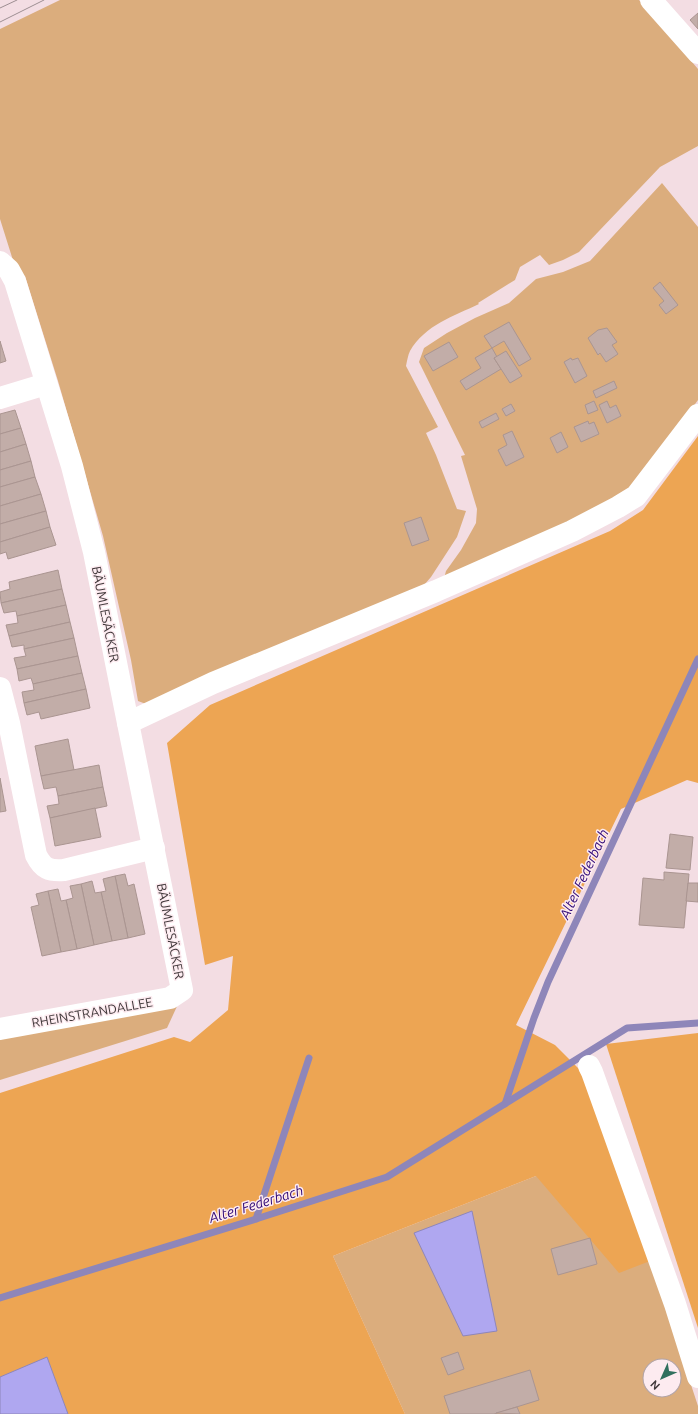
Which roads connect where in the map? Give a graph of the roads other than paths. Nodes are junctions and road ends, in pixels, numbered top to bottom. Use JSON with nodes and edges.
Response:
{"nodes":[{"id":1,"x":651,"y":0,"type":"edge"},
{"id":2,"x":698,"y":53,"type":"edge"},
{"id":3,"x":0,"y":262,"type":"edge"},
{"id":4,"x":46,"y":384,"type":"junction"},
{"id":5,"x":0,"y":398,"type":"edge"},
{"id":6,"x":698,"y":416,"type":"edge"},
{"id":7,"x":0,"y":688,"type":"edge"},
{"id":8,"x":128,"y":722,"type":"junction"},
{"id":9,"x":154,"y":848,"type":"junction"},
{"id":10,"x":182,"y":990,"type":"joint"},
{"id":11,"x":0,"y":1028,"type":"edge"},
{"id":12,"x":589,"y":1066,"type":"dead end"},
{"id":13,"x":698,"y":1376,"type":"edge"}],
"edges":[{"from":1,"to":2,"type":"street"},
{"from":3,"to":4,"type":"street","name":"BÄUMLESÄCKER"},
{"from":4,"to":5,"type":"street"},
{"from":4,"to":8,"type":"street","name":"BÄUMLESÄCKER"},
{"from":6,"to":8,"type":"street"},
{"from":7,"to":9,"type":"street"},
{"from":8,"to":9,"type":"street","name":"BÄUMLESÄCKER"},
{"from":9,"to":10,"type":"street","name":"BÄUMLESÄCKER"},
{"from":10,"to":11,"type":"street","name":"RHEINSTRANDALLEE"},
{"from":12,"to":13,"type":"street"}]}
